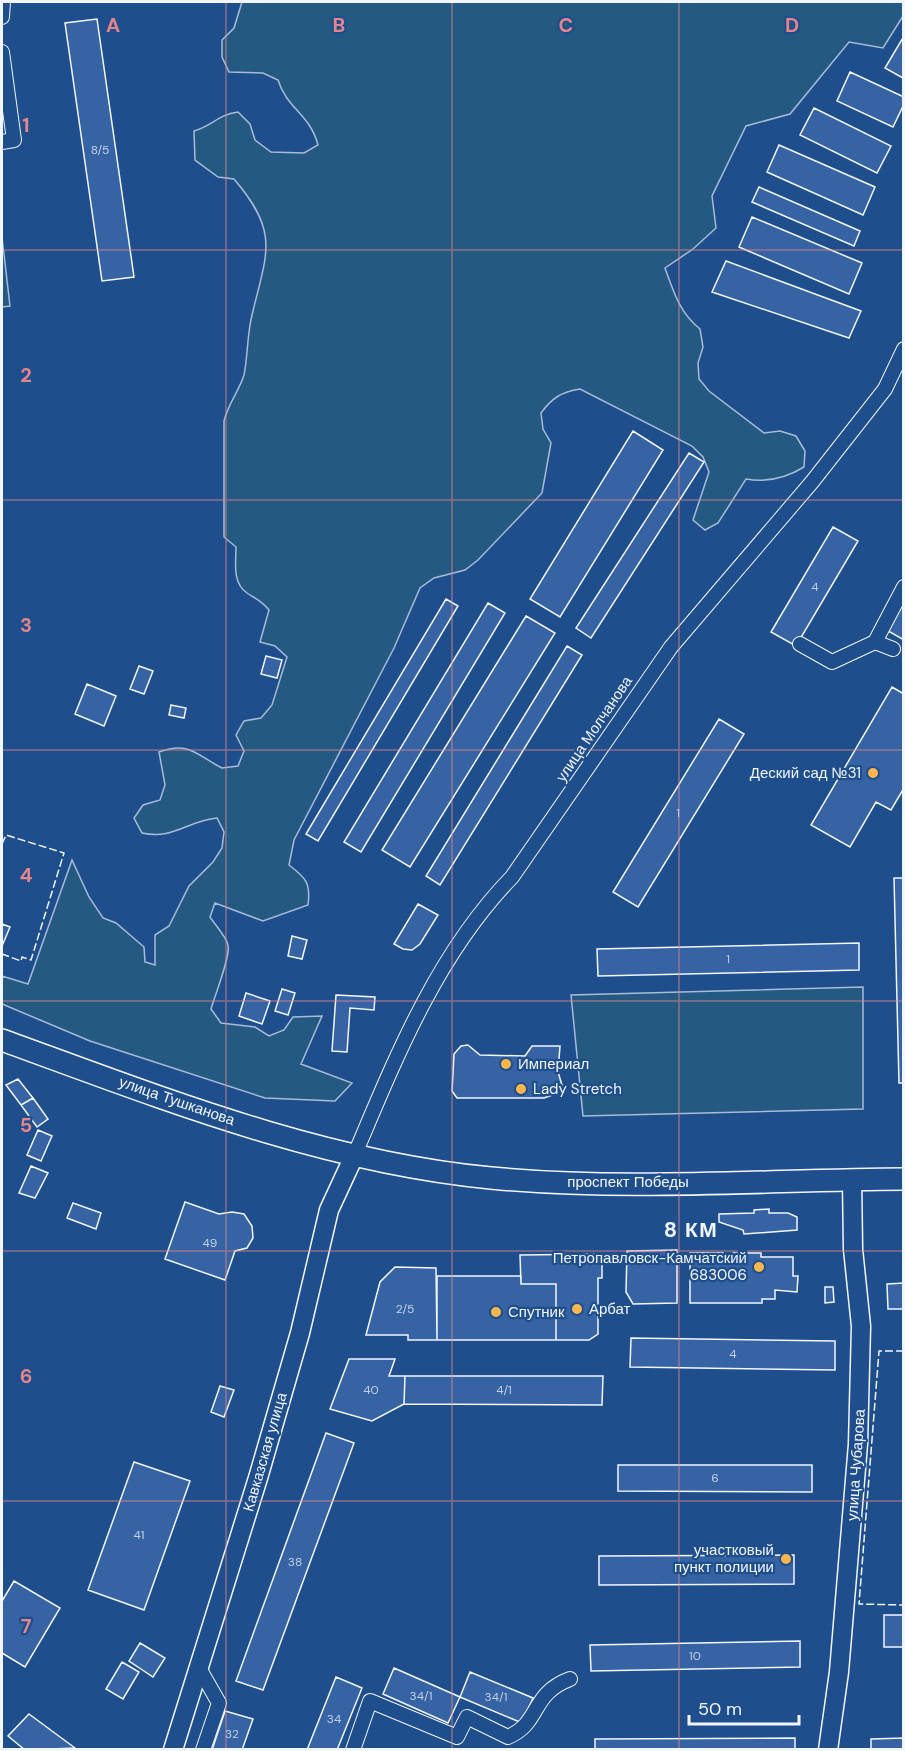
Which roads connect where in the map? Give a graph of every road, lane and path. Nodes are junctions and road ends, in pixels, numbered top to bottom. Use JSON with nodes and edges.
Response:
{"nodes":[{"id":1,"x":3,"y":2,"type":"edge"},
{"id":2,"x":2,"y":17,"type":"edge"},
{"id":3,"x":2,"y":52,"type":"edge"},
{"id":4,"x":2,"y":142,"type":"edge"},
{"id":5,"x":903,"y":349,"type":"edge"},
{"id":6,"x":903,"y":587,"type":"edge"},
{"id":7,"x":874,"y":642,"type":"junction"},
{"id":8,"x":800,"y":644,"type":"dead end"},
{"id":9,"x":893,"y":649,"type":"dead end"},
{"id":10,"x":2,"y":1040,"type":"edge"},
{"id":11,"x":356,"y":1154,"type":"junction"},
{"id":12,"x":852,"y":1179,"type":"junction"},
{"id":13,"x":903,"y":1179,"type":"edge"},
{"id":14,"x":199,"y":1668,"type":"junction"},
{"id":15,"x":570,"y":1679,"type":"dead end"},
{"id":16,"x":173,"y":1749,"type":"edge"},
{"id":17,"x":203,"y":1749,"type":"edge"},
{"id":18,"x":353,"y":1749,"type":"edge"},
{"id":19,"x":828,"y":1749,"type":"edge"}],
"edges":[{"from":1,"to":2,"type":"street"},
{"from":3,"to":4,"type":"street"},
{"from":5,"to":11,"type":"street","name":"улица Молчанова"},
{"from":6,"to":7,"type":"street"},
{"from":7,"to":8,"type":"street"},
{"from":7,"to":9,"type":"street"},
{"from":10,"to":11,"type":"main road","name":"улица Тушканова"},
{"from":11,"to":12,"type":"main road","name":"проспект Победы"},
{"from":11,"to":14,"type":"street","name":"Кавказская улица"},
{"from":12,"to":13,"type":"main road","name":"проспект Победы"},
{"from":12,"to":19,"type":"street","name":"улица Чубарова"},
{"from":14,"to":16,"type":"street","name":"Кавказская улица"},
{"from":14,"to":17,"type":"street"},
{"from":15,"to":18,"type":"street"}]}
